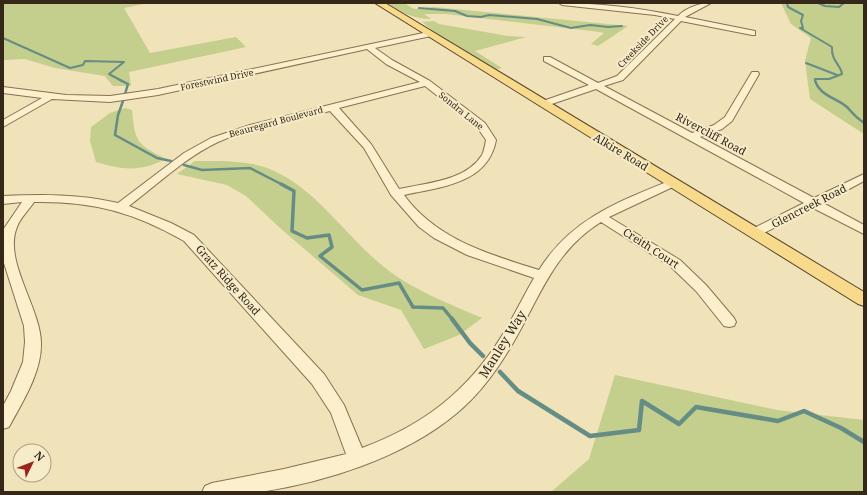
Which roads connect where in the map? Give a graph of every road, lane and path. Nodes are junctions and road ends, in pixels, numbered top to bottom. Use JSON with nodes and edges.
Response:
{"nodes":[{"id":1,"x":379,"y":3,"type":"edge"},
{"id":2,"x":562,"y":3,"type":"edge"},
{"id":3,"x":708,"y":3,"type":"edge"},
{"id":4,"x":679,"y":18,"type":"junction"},
{"id":5,"x":752,"y":32,"type":"dead end"},
{"id":6,"x":428,"y":34,"type":"junction"},
{"id":7,"x":369,"y":47,"type":"junction"},
{"id":8,"x":547,"y":59,"type":"dead end"},
{"id":9,"x":755,"y":74,"type":"dead end"},
{"id":10,"x":426,"y":83,"type":"junction"},
{"id":11,"x":599,"y":87,"type":"junction"},
{"id":12,"x":3,"y":90,"type":"edge"},
{"id":13,"x":51,"y":96,"type":"junction"},
{"id":14,"x":543,"y":104,"type":"junction"},
{"id":15,"x":332,"y":107,"type":"junction"},
{"id":16,"x":3,"y":124,"type":"edge"},
{"id":17,"x":691,"y":137,"type":"junction"},
{"id":18,"x":864,"y":177,"type":"edge"},
{"id":19,"x":673,"y":183,"type":"junction"},
{"id":20,"x":395,"y":193,"type":"junction"},
{"id":21,"x":31,"y":198,"type":"junction"},
{"id":22,"x":3,"y":200,"type":"edge"},
{"id":23,"x":814,"y":203,"type":"junction"},
{"id":24,"x":121,"y":207,"type":"junction"},
{"id":25,"x":599,"y":216,"type":"junction"},
{"id":26,"x":864,"y":230,"type":"edge"},
{"id":27,"x":754,"y":233,"type":"junction"},
{"id":28,"x":542,"y":276,"type":"junction"},
{"id":29,"x":864,"y":300,"type":"edge"},
{"id":30,"x":730,"y":322,"type":"dead end"},
{"id":31,"x":3,"y":422,"type":"edge"},
{"id":32,"x":357,"y":459,"type":"junction"},
{"id":33,"x":212,"y":492,"type":"edge"}],
"edges":[{"from":1,"to":6,"type":"main road","name":"Alkire Road"},
{"from":2,"to":4,"type":"street"},
{"from":3,"to":4,"type":"street","name":"Creekside Drive"},
{"from":4,"to":5,"type":"street"},
{"from":4,"to":11,"type":"street","name":"Creekside Drive"},
{"from":6,"to":7,"type":"street","name":"Forestwind Drive"},
{"from":6,"to":14,"type":"main road","name":"Alkire Road"},
{"from":7,"to":10,"type":"street","name":"Sondra Lane"},
{"from":7,"to":13,"type":"street","name":"Forestwind Drive"},
{"from":8,"to":11,"type":"street","name":"Rivercliff Road"},
{"from":9,"to":17,"type":"street"},
{"from":10,"to":15,"type":"street","name":"Beauregard Boulevard"},
{"from":10,"to":20,"type":"street","name":"Sondra Lane"},
{"from":11,"to":14,"type":"street","name":"Creekside Drive"},
{"from":11,"to":17,"type":"street","name":"Rivercliff Road"},
{"from":12,"to":13,"type":"street","name":"Forestwind Drive"},
{"from":13,"to":16,"type":"street"},
{"from":14,"to":19,"type":"main road","name":"Alkire Road"},
{"from":15,"to":20,"type":"street"},
{"from":15,"to":24,"type":"street","name":"Beauregard Boulevard"},
{"from":17,"to":23,"type":"street","name":"Rivercliff Road"},
{"from":18,"to":23,"type":"street","name":"Glencreek Road"},
{"from":19,"to":25,"type":"street","name":"Manley Way"},
{"from":19,"to":27,"type":"main road","name":"Alkire Road"},
{"from":20,"to":28,"type":"street"},
{"from":21,"to":22,"type":"street","name":"Gratz Ridge Road"},
{"from":21,"to":24,"type":"street","name":"Gratz Ridge Road"},
{"from":21,"to":31,"type":"street"},
{"from":23,"to":26,"type":"street","name":"Rivercliff Road"},
{"from":23,"to":27,"type":"street","name":"Glencreek Road"},
{"from":24,"to":32,"type":"street","name":"Gratz Ridge Road"},
{"from":25,"to":28,"type":"street","name":"Manley Way"},
{"from":25,"to":30,"type":"street","name":"Creith Court"},
{"from":27,"to":29,"type":"main road","name":"Alkire Road"},
{"from":28,"to":32,"type":"street","name":"Manley Way"},
{"from":32,"to":33,"type":"street","name":"Manley Way"}]}
